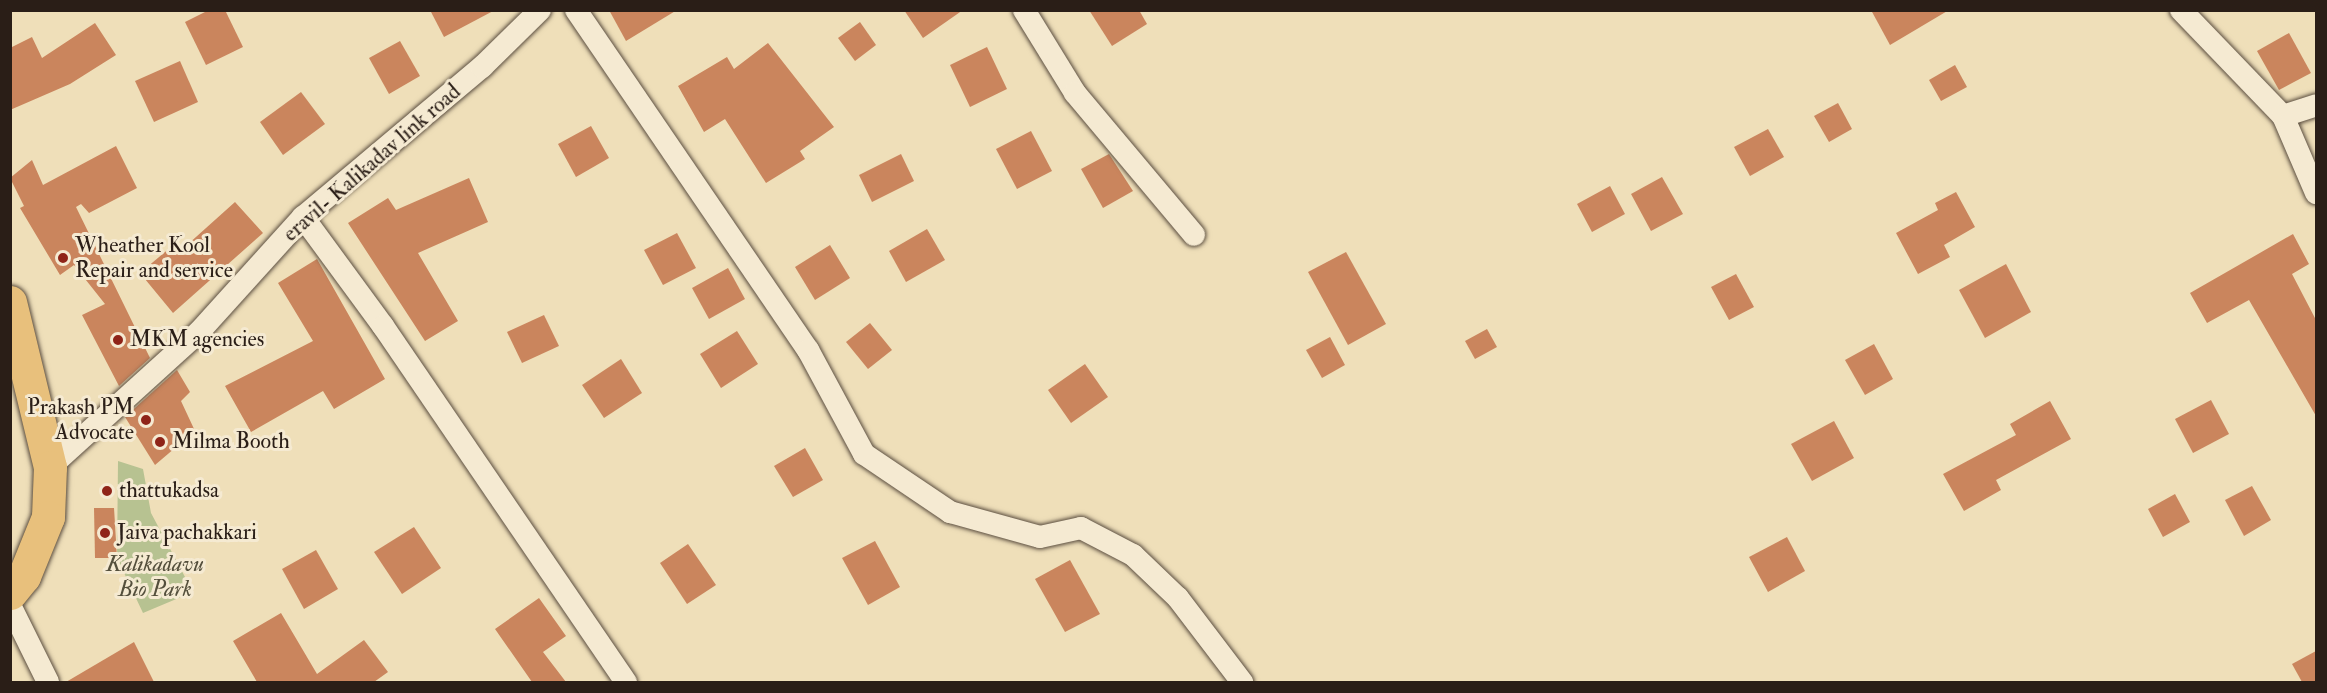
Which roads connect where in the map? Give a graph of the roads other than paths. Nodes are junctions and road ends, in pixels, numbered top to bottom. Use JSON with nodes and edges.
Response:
{"nodes":[{"id":1,"x":540,"y":10,"type":"edge"},
{"id":2,"x":576,"y":10,"type":"edge"},
{"id":3,"x":1024,"y":10,"type":"edge"},
{"id":4,"x":2181,"y":10,"type":"edge"},
{"id":5,"x":2316,"y":105,"type":"edge"},
{"id":6,"x":2283,"y":116,"type":"junction"},
{"id":7,"x":2316,"y":193,"type":"edge"},
{"id":8,"x":303,"y":217,"type":"junction"},
{"id":9,"x":1194,"y":235,"type":"dead end"},
{"id":10,"x":10,"y":303,"type":"edge"},
{"id":11,"x":50,"y":467,"type":"junction"},
{"id":12,"x":10,"y":593,"type":"edge"},
{"id":13,"x":10,"y":605,"type":"edge"},
{"id":14,"x":48,"y":682,"type":"edge"},
{"id":15,"x":626,"y":682,"type":"edge"},
{"id":16,"x":1242,"y":682,"type":"edge"}],
"edges":[{"from":1,"to":8,"type":"street","name":"eravil- Kalikadav link road"},
{"from":2,"to":16,"type":"street"},
{"from":3,"to":9,"type":"street"},
{"from":4,"to":6,"type":"street"},
{"from":5,"to":6,"type":"street"},
{"from":6,"to":7,"type":"street"},
{"from":8,"to":11,"type":"street","name":"eravil- Kalikadav link road"},
{"from":8,"to":15,"type":"street"},
{"from":10,"to":11,"type":"highway"},
{"from":11,"to":12,"type":"highway"},
{"from":13,"to":14,"type":"street"}]}
